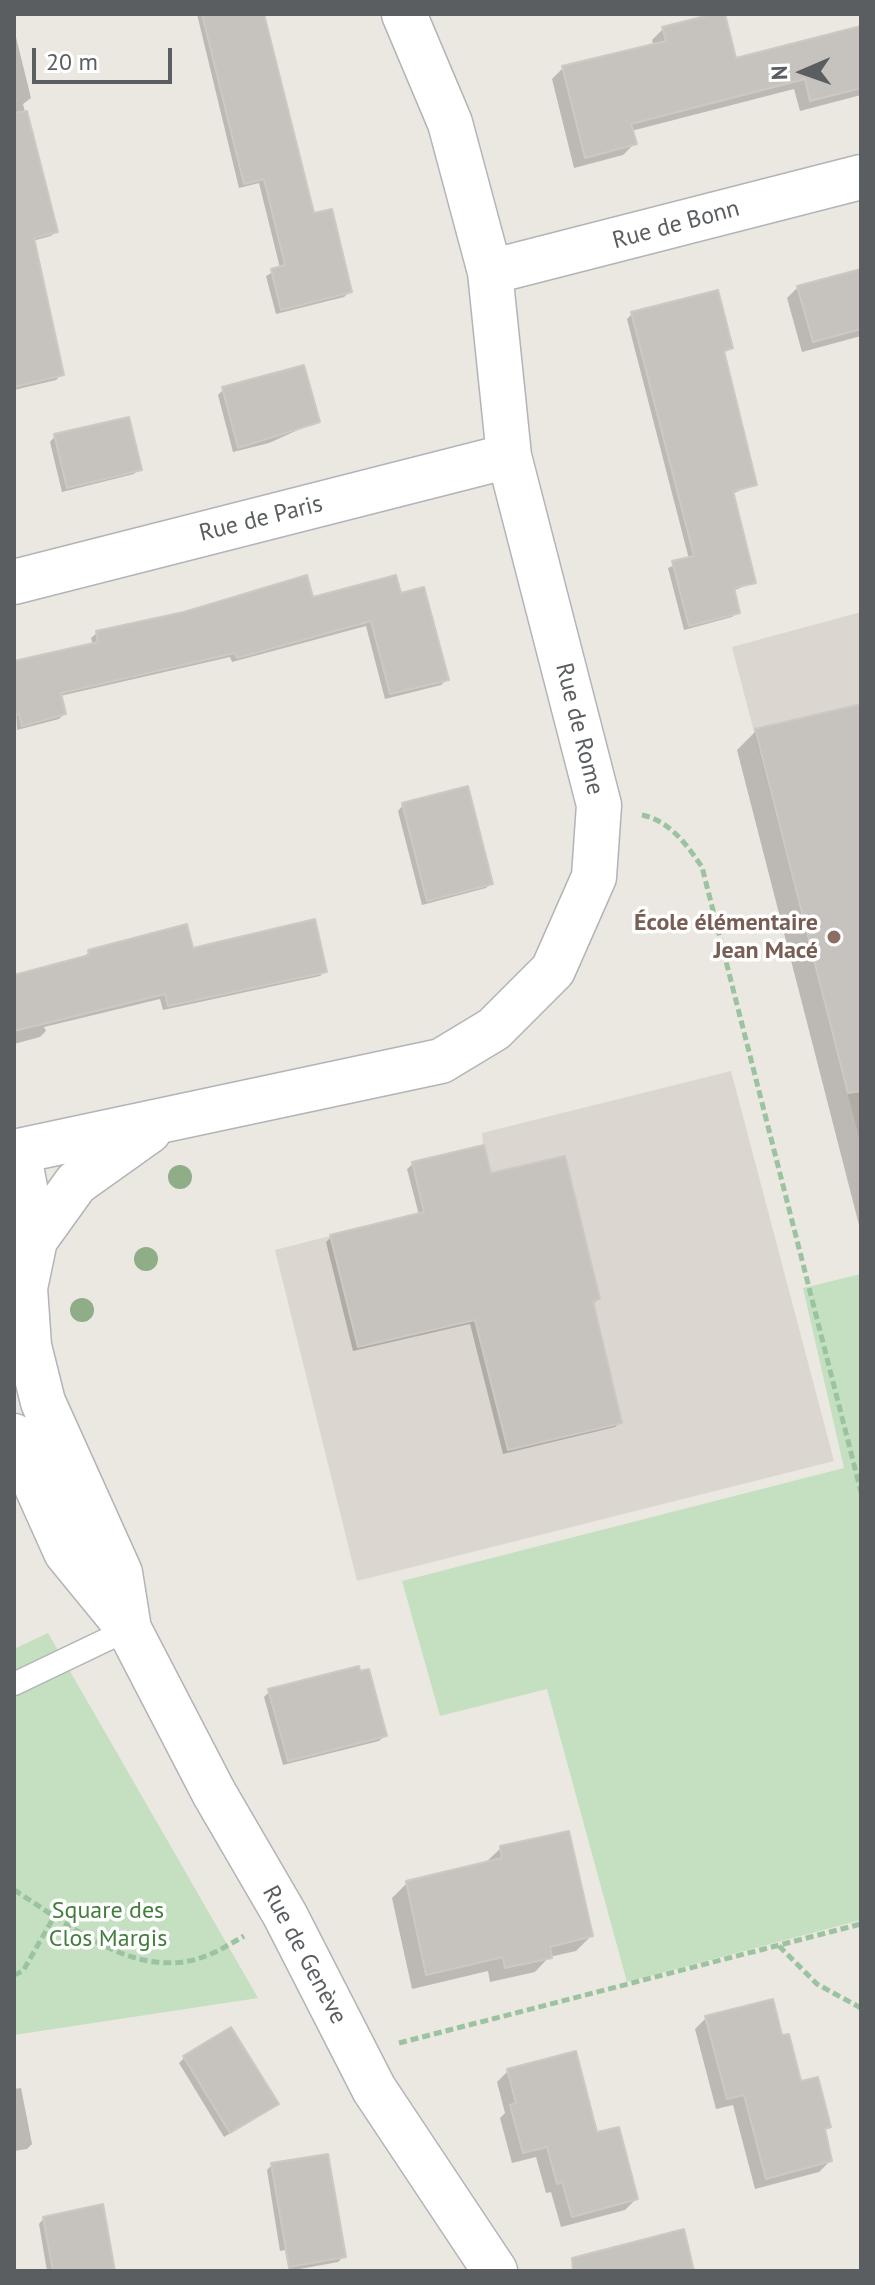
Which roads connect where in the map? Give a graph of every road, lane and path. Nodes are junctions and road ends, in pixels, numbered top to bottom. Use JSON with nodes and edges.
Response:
{"nodes":[{"id":1,"x":404,"y":14,"type":"edge"},
{"id":2,"x":861,"y":177,"type":"edge"},
{"id":3,"x":490,"y":272,"type":"junction"},
{"id":4,"x":509,"y":456,"type":"junction"},
{"id":5,"x":14,"y":582,"type":"edge"},
{"id":6,"x":599,"y":805,"type":"junction"},
{"id":7,"x":164,"y":1121,"type":"junction"},
{"id":8,"x":16,"y":1152,"type":"edge"},
{"id":9,"x":35,"y":1240,"type":"junction"},
{"id":10,"x":14,"y":1436,"type":"edge"},
{"id":11,"x":861,"y":1492,"type":"edge"},
{"id":12,"x":129,"y":1629,"type":"junction"},
{"id":13,"x":14,"y":1684,"type":"edge"},
{"id":14,"x":14,"y":1890,"type":"edge"},
{"id":15,"x":55,"y":1915,"type":"junction"},
{"id":16,"x":285,"y":1915,"type":"junction"},
{"id":17,"x":861,"y":1924,"type":"edge"},
{"id":18,"x":778,"y":1945,"type":"junction"},
{"id":19,"x":14,"y":1975,"type":"edge"},
{"id":20,"x":861,"y":2008,"type":"edge"},
{"id":21,"x":356,"y":2054,"type":"junction"},
{"id":22,"x":495,"y":2271,"type":"edge"}],
"edges":[{"from":1,"to":3,"type":"street","name":"Rue de Rome"},
{"from":2,"to":3,"type":"street","name":"Rue de Bonn"},
{"from":3,"to":4,"type":"street","name":"Rue de Rome"},
{"from":4,"to":5,"type":"street","name":"Rue de Paris"},
{"from":4,"to":6,"type":"street","name":"Rue de Rome"},
{"from":6,"to":7,"type":"street","name":"Rue de Rome"},
{"from":6,"to":11,"type":"path"},
{"from":7,"to":8,"type":"street","name":"Rue de Rome"},
{"from":7,"to":9,"type":"street","name":"Rue de Genève"},
{"from":8,"to":9,"type":"street","name":"Rue de Genève"},
{"from":9,"to":12,"type":"street","name":"Rue de Genève"},
{"from":10,"to":12,"type":"street","name":"Rue de Genève"},
{"from":12,"to":13,"type":"lane"},
{"from":12,"to":16,"type":"street","name":"Rue de Genève"},
{"from":14,"to":15,"type":"path"},
{"from":15,"to":16,"type":"path"},
{"from":15,"to":19,"type":"path"},
{"from":16,"to":21,"type":"street","name":"Rue de Genève"},
{"from":17,"to":18,"type":"path"},
{"from":18,"to":20,"type":"path"},
{"from":18,"to":21,"type":"path"},
{"from":21,"to":22,"type":"street","name":"Rue de Genève"}]}
